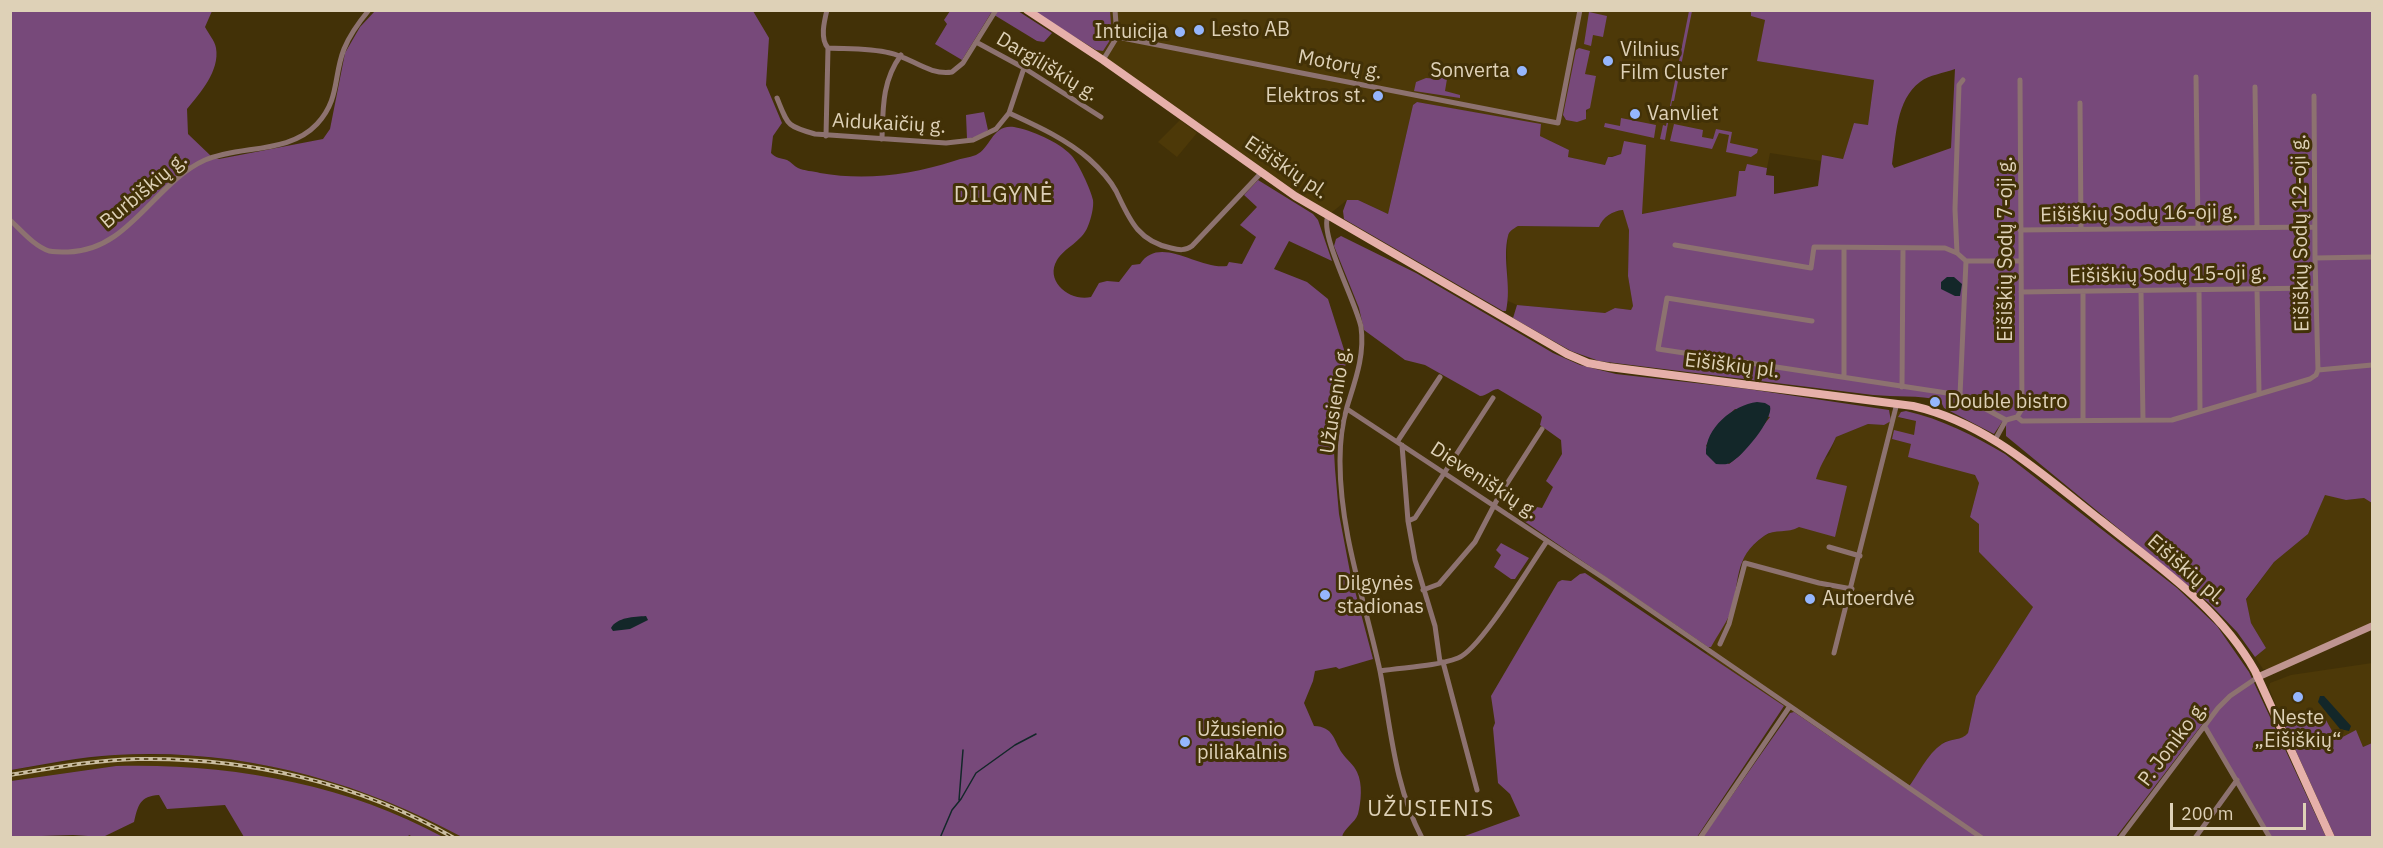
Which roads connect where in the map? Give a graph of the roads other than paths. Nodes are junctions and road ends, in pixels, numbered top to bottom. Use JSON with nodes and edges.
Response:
{"nodes":[{"id":1,"x":369,"y":10,"type":"edge"},
{"id":2,"x":826,"y":10,"type":"edge"},
{"id":3,"x":996,"y":10,"type":"edge"},
{"id":4,"x":1027,"y":10,"type":"edge"},
{"id":5,"x":1115,"y":10,"type":"edge"},
{"id":6,"x":1580,"y":10,"type":"edge"},
{"id":7,"x":1117,"y":37,"type":"junction"},
{"id":8,"x":976,"y":42,"type":"junction"},
{"id":9,"x":828,"y":48,"type":"junction"},
{"id":10,"x":901,"y":55,"type":"junction"},
{"id":11,"x":1103,"y":60,"type":"junction"},
{"id":12,"x":1024,"y":68,"type":"junction"},
{"id":13,"x":2196,"y":77,"type":"dead end"},
{"id":14,"x":1963,"y":80,"type":"dead end"},
{"id":15,"x":2020,"y":80,"type":"dead end"},
{"id":16,"x":2255,"y":87,"type":"dead end"},
{"id":17,"x":2314,"y":96,"type":"dead end"},
{"id":18,"x":777,"y":98,"type":"dead end"},
{"id":19,"x":2080,"y":103,"type":"dead end"},
{"id":20,"x":1010,"y":113,"type":"junction"},
{"id":21,"x":1101,"y":117,"type":"dead end"},
{"id":22,"x":826,"y":136,"type":"junction"},
{"id":23,"x":882,"y":139,"type":"junction"},
{"id":24,"x":1261,"y":173,"type":"junction"},
{"id":25,"x":1328,"y":216,"type":"junction"},
{"id":26,"x":10,"y":220,"type":"edge"},
{"id":27,"x":2198,"y":227,"type":"junction"},
{"id":28,"x":2257,"y":227,"type":"junction"},
{"id":29,"x":2314,"y":227,"type":"junction"},
{"id":30,"x":2081,"y":229,"type":"junction"},
{"id":31,"x":2020,"y":230,"type":"junction"},
{"id":32,"x":1675,"y":245,"type":"dead end"},
{"id":33,"x":1844,"y":248,"type":"junction"},
{"id":34,"x":1903,"y":249,"type":"junction"},
{"id":35,"x":1957,"y":253,"type":"junction"},
{"id":36,"x":2373,"y":257,"type":"edge"},
{"id":37,"x":2315,"y":258,"type":"junction"},
{"id":38,"x":1966,"y":261,"type":"junction"},
{"id":39,"x":2021,"y":261,"type":"junction"},
{"id":40,"x":2315,"y":288,"type":"junction"},
{"id":41,"x":2257,"y":289,"type":"junction"},
{"id":42,"x":2199,"y":290,"type":"junction"},
{"id":43,"x":2021,"y":291,"type":"junction"},
{"id":44,"x":2083,"y":291,"type":"junction"},
{"id":45,"x":2140,"y":291,"type":"junction"},
{"id":46,"x":1812,"y":321,"type":"dead end"},
{"id":47,"x":2373,"y":364,"type":"edge"},
{"id":48,"x":2318,"y":370,"type":"junction"},
{"id":49,"x":1440,"y":377,"type":"dead end"},
{"id":50,"x":1844,"y":377,"type":"junction"},
{"id":51,"x":1902,"y":387,"type":"junction"},
{"id":52,"x":2259,"y":392,"type":"junction"},
{"id":53,"x":1960,"y":396,"type":"junction"},
{"id":54,"x":1493,"y":398,"type":"dead end"},
{"id":55,"x":1897,"y":403,"type":"junction"},
{"id":56,"x":1347,"y":409,"type":"junction"},
{"id":57,"x":2200,"y":411,"type":"junction"},
{"id":58,"x":2017,"y":417,"type":"junction"},
{"id":59,"x":2006,"y":420,"type":"junction"},
{"id":60,"x":2083,"y":420,"type":"junction"},
{"id":61,"x":2143,"y":420,"type":"junction"},
{"id":62,"x":1542,"y":429,"type":"dead end"},
{"id":63,"x":1995,"y":440,"type":"junction"},
{"id":64,"x":1399,"y":443,"type":"junction"},
{"id":65,"x":1443,"y":472,"type":"junction"},
{"id":66,"x":1494,"y":506,"type":"junction"},
{"id":67,"x":1408,"y":521,"type":"junction"},
{"id":68,"x":1547,"y":541,"type":"junction"},
{"id":69,"x":1829,"y":547,"type":"dead end"},
{"id":70,"x":1860,"y":556,"type":"junction"},
{"id":71,"x":1852,"y":589,"type":"junction"},
{"id":72,"x":1423,"y":590,"type":"junction"},
{"id":73,"x":2373,"y":626,"type":"edge"},
{"id":74,"x":1720,"y":644,"type":"dead end"},
{"id":75,"x":1834,"y":653,"type":"dead end"},
{"id":76,"x":1442,"y":662,"type":"junction"},
{"id":77,"x":1380,"y":671,"type":"junction"},
{"id":78,"x":2259,"y":677,"type":"junction"},
{"id":79,"x":1791,"y":706,"type":"junction"},
{"id":80,"x":2205,"y":727,"type":"junction"},
{"id":81,"x":2237,"y":780,"type":"junction"},
{"id":82,"x":1477,"y":790,"type":"dead end"},
{"id":83,"x":2122,"y":835,"type":"edge"},
{"id":84,"x":1422,"y":837,"type":"edge"},
{"id":85,"x":1700,"y":837,"type":"edge"},
{"id":86,"x":1982,"y":837,"type":"edge"},
{"id":87,"x":2130,"y":837,"type":"edge"},
{"id":88,"x":2195,"y":837,"type":"edge"},
{"id":89,"x":2270,"y":837,"type":"edge"},
{"id":90,"x":2331,"y":837,"type":"edge"}],
"edges":[{"from":1,"to":26,"type":"street","name":"Burbiškių g."},
{"from":2,"to":9,"type":"street"},
{"from":3,"to":8,"type":"street"},
{"from":4,"to":11,"type":"main road","name":"Eišiškių pl."},
{"from":5,"to":7,"type":"street"},
{"from":6,"to":7,"type":"street","name":"Motorų g."},
{"from":7,"to":11,"type":"street"},
{"from":8,"to":10,"type":"street"},
{"from":8,"to":12,"type":"street","name":"Dargiliškių g."},
{"from":9,"to":10,"type":"street"},
{"from":9,"to":22,"type":"street"},
{"from":10,"to":23,"type":"street"},
{"from":11,"to":24,"type":"main road","name":"Eišiškių pl."},
{"from":12,"to":20,"type":"street"},
{"from":12,"to":21,"type":"street","name":"Dargiliškių g."},
{"from":13,"to":27,"type":"street"},
{"from":14,"to":35,"type":"street"},
{"from":15,"to":31,"type":"street","name":"Eišiškių Sodų 7-oji g."},
{"from":16,"to":28,"type":"street","name":"Eišiškių Sodų 16-oji g."},
{"from":17,"to":29,"type":"street","name":"Eišiškių Sodų 12-oji g."},
{"from":18,"to":22,"type":"street","name":"Aidukaičių g."},
{"from":19,"to":30,"type":"street"},
{"from":20,"to":23,"type":"street","name":"Aidukaičių g."},
{"from":20,"to":24,"type":"street"},
{"from":22,"to":23,"type":"street","name":"Aidukaičių g."},
{"from":24,"to":25,"type":"main road","name":"Eišiškių pl."},
{"from":25,"to":55,"type":"main road","name":"Eišiškių pl."},
{"from":25,"to":56,"type":"street","name":"Užusienio g."},
{"from":27,"to":28,"type":"street","name":"Eišiškių Sodų 16-oji g."},
{"from":27,"to":30,"type":"street","name":"Eišiškių Sodų 16-oji g."},
{"from":28,"to":29,"type":"street","name":"Eišiškių Sodų 16-oji g."},
{"from":29,"to":37,"type":"street","name":"Eišiškių Sodų 12-oji g."},
{"from":30,"to":31,"type":"street","name":"Eišiškių Sodų 16-oji g."},
{"from":31,"to":39,"type":"street","name":"Eišiškių Sodų 7-oji g."},
{"from":32,"to":33,"type":"street"},
{"from":33,"to":34,"type":"street"},
{"from":33,"to":50,"type":"street"},
{"from":34,"to":35,"type":"street"},
{"from":34,"to":51,"type":"street"},
{"from":35,"to":38,"type":"street"},
{"from":36,"to":37,"type":"street"},
{"from":37,"to":40,"type":"street","name":"Eišiškių Sodų 12-oji g."},
{"from":38,"to":39,"type":"street"},
{"from":38,"to":53,"type":"street"},
{"from":39,"to":43,"type":"street","name":"Eišiškių Sodų 7-oji g."},
{"from":40,"to":41,"type":"street","name":"Eišiškių Sodų 15-oji g."},
{"from":40,"to":48,"type":"street","name":"Eišiškių Sodų 12-oji g."},
{"from":41,"to":42,"type":"street","name":"Eišiškių Sodų 15-oji g."},
{"from":41,"to":52,"type":"street"},
{"from":42,"to":45,"type":"street","name":"Eišiškių Sodų 15-oji g."},
{"from":42,"to":57,"type":"street"},
{"from":43,"to":44,"type":"street","name":"Eišiškių Sodų 15-oji g."},
{"from":43,"to":58,"type":"street","name":"Eišiškių Sodų 7-oji g."},
{"from":44,"to":45,"type":"street","name":"Eišiškių Sodų 15-oji g."},
{"from":44,"to":60,"type":"street"},
{"from":45,"to":61,"type":"street"},
{"from":46,"to":50,"type":"street"},
{"from":47,"to":48,"type":"street"},
{"from":48,"to":52,"type":"street"},
{"from":49,"to":64,"type":"street"},
{"from":50,"to":51,"type":"street"},
{"from":51,"to":53,"type":"street"},
{"from":52,"to":57,"type":"street"},
{"from":53,"to":59,"type":"street"},
{"from":54,"to":65,"type":"street"},
{"from":55,"to":63,"type":"main road","name":"Eišiškių pl."},
{"from":55,"to":70,"type":"street"},
{"from":56,"to":64,"type":"street","name":"Dieveniškių g."},
{"from":56,"to":77,"type":"street","name":"Užusienio g."},
{"from":57,"to":61,"type":"street"},
{"from":58,"to":59,"type":"street"},
{"from":58,"to":60,"type":"street"},
{"from":59,"to":63,"type":"street"},
{"from":60,"to":61,"type":"street"},
{"from":62,"to":66,"type":"street"},
{"from":63,"to":78,"type":"main road","name":"Eišiškių pl."},
{"from":64,"to":65,"type":"street","name":"Dieveniškių g."},
{"from":64,"to":67,"type":"street"},
{"from":65,"to":66,"type":"street","name":"Dieveniškių g."},
{"from":65,"to":67,"type":"street"},
{"from":66,"to":68,"type":"street","name":"Dieveniškių g."},
{"from":66,"to":72,"type":"street"},
{"from":67,"to":72,"type":"street"},
{"from":68,"to":76,"type":"street"},
{"from":68,"to":79,"type":"street","name":"Dieveniškių g."},
{"from":69,"to":70,"type":"street"},
{"from":70,"to":71,"type":"street"},
{"from":71,"to":74,"type":"street"},
{"from":71,"to":75,"type":"street"},
{"from":72,"to":76,"type":"street"},
{"from":73,"to":78,"type":"main road"},
{"from":76,"to":77,"type":"street"},
{"from":76,"to":82,"type":"street"},
{"from":77,"to":84,"type":"street","name":"Užusienio g."},
{"from":78,"to":80,"type":"street","name":"P. Joniko g."},
{"from":78,"to":90,"type":"main road","name":"Eišiškių pl."},
{"from":79,"to":85,"type":"street"},
{"from":79,"to":86,"type":"street","name":"Dieveniškių g."},
{"from":80,"to":81,"type":"street"},
{"from":80,"to":83,"type":"street","name":"P. Joniko g."},
{"from":81,"to":88,"type":"street"},
{"from":81,"to":89,"type":"street"},
{"from":83,"to":87,"type":"street"}]}
